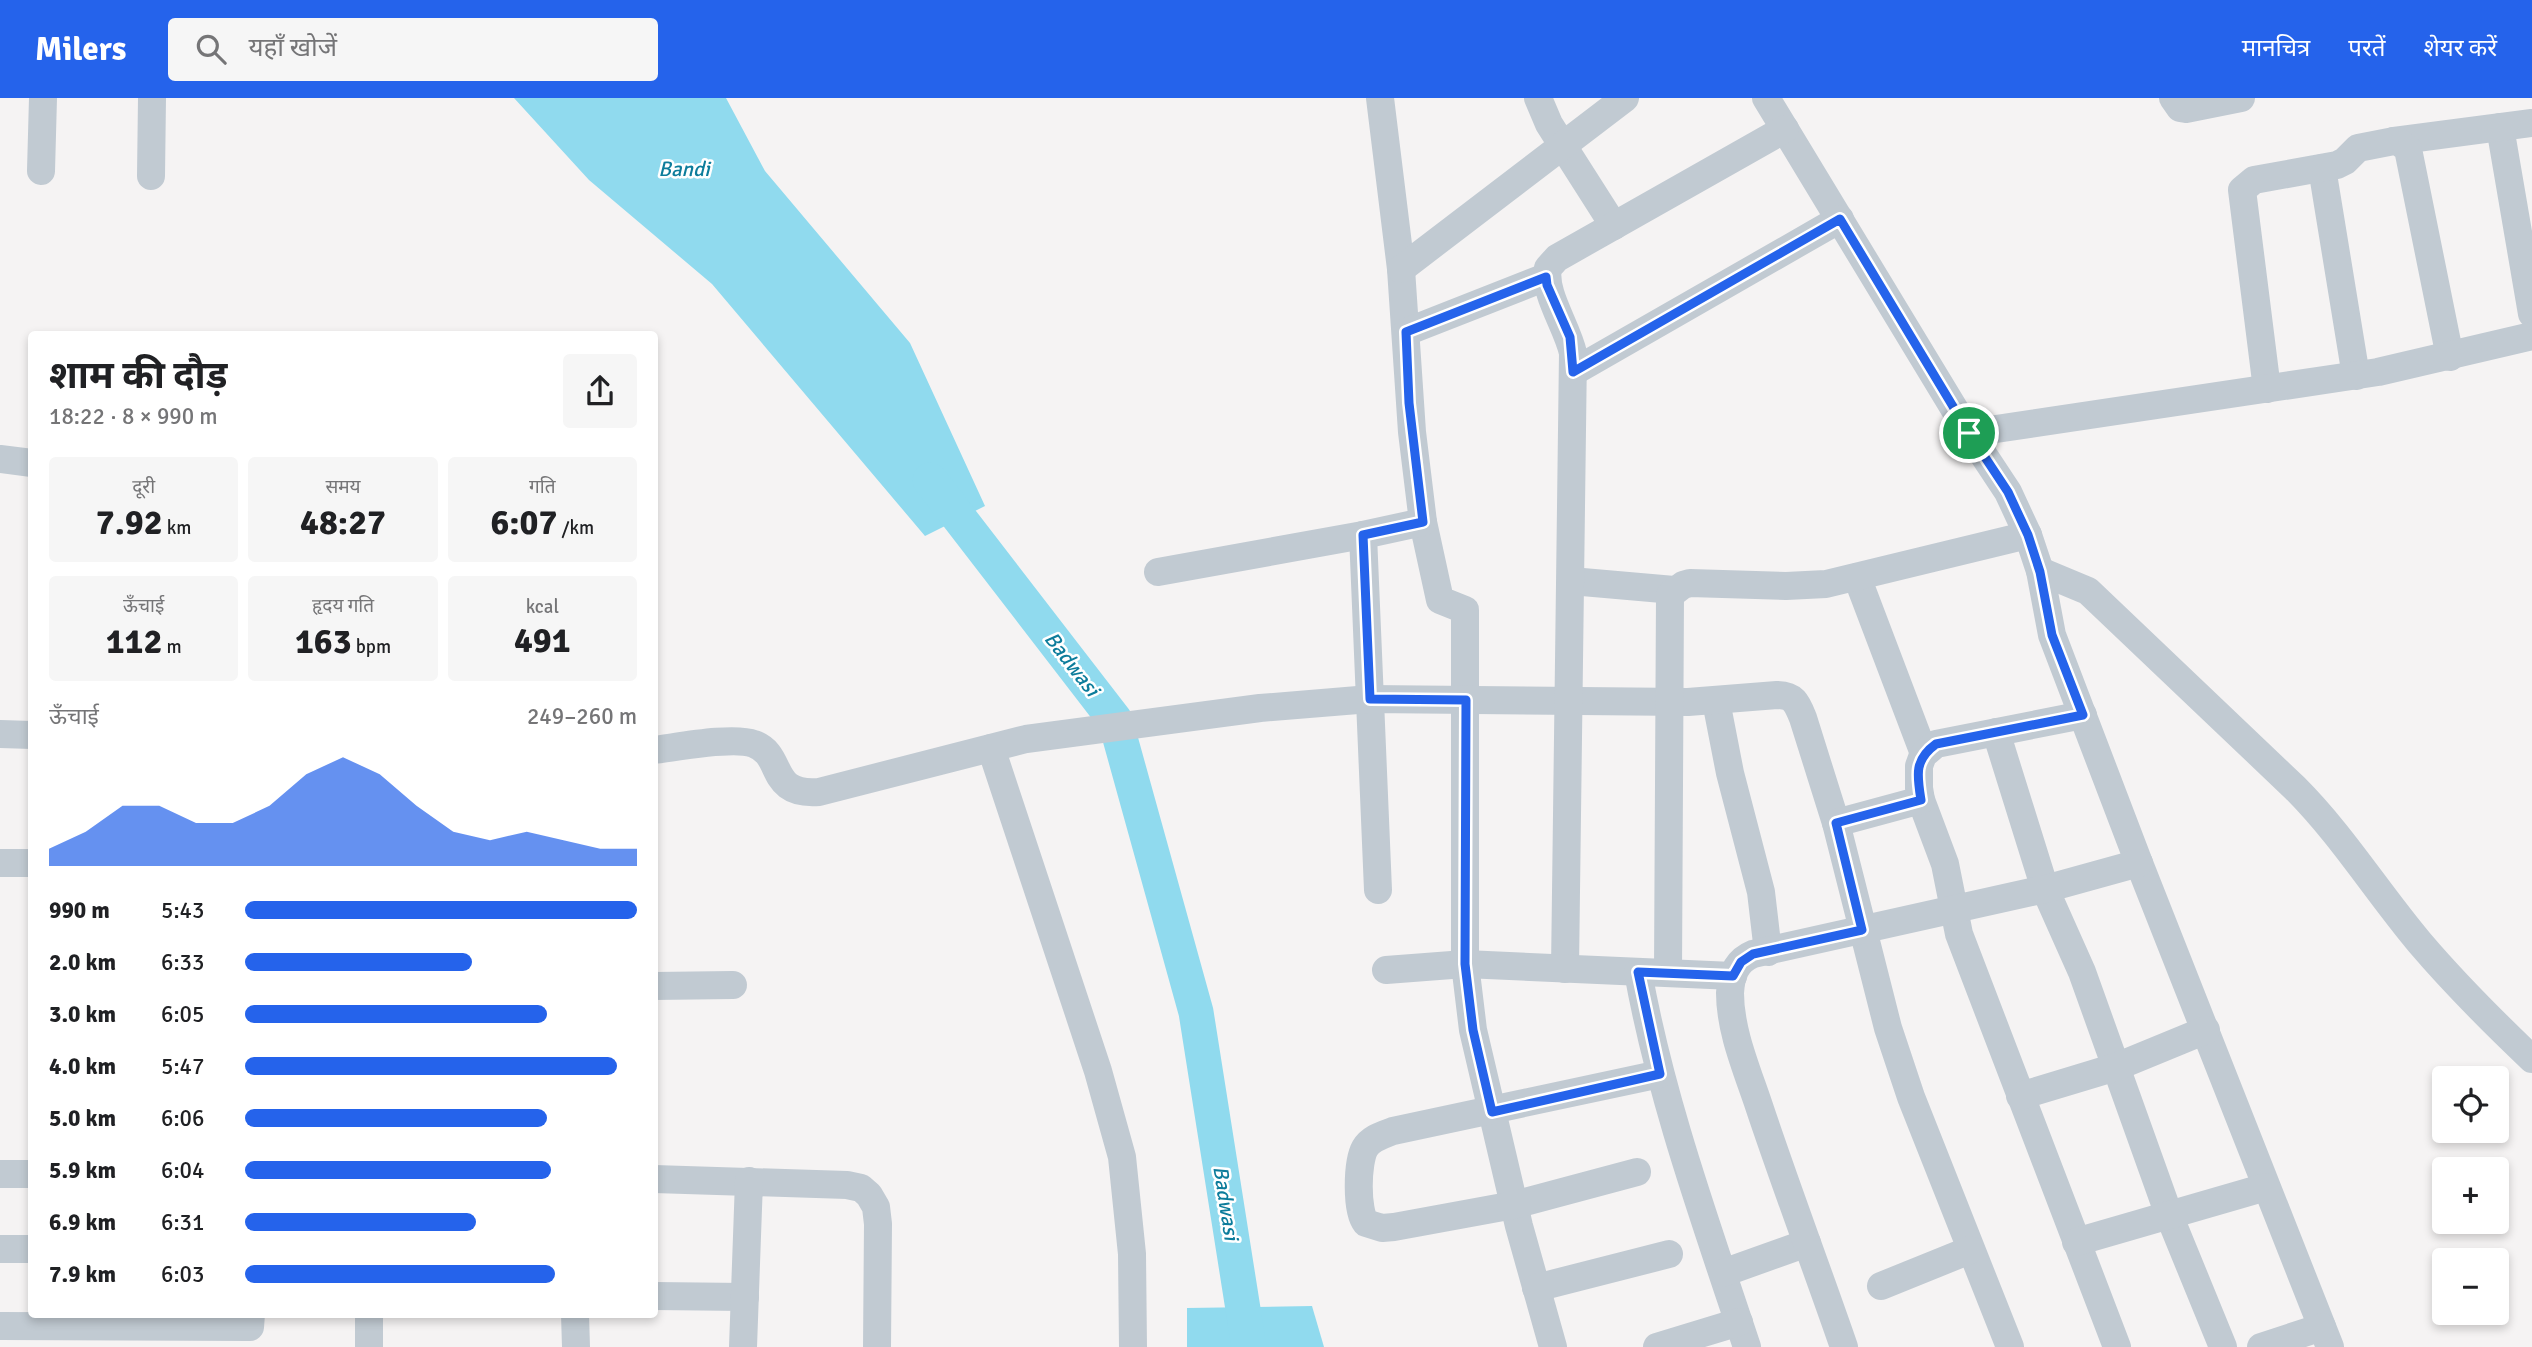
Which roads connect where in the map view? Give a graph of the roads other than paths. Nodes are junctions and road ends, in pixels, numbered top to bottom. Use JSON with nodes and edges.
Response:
{"nodes":[{"id":1,"x":43,"y":98,"type":"edge"},
{"id":2,"x":152,"y":98,"type":"edge"},
{"id":3,"x":1380,"y":98,"type":"edge"},
{"id":4,"x":1538,"y":98,"type":"edge"},
{"id":5,"x":1625,"y":98,"type":"edge"},
{"id":6,"x":1766,"y":98,"type":"edge"},
{"id":7,"x":2173,"y":98,"type":"edge"},
{"id":8,"x":2241,"y":98,"type":"edge"},
{"id":9,"x":2532,"y":123,"type":"edge"},
{"id":10,"x":2500,"y":127,"type":"junction"},
{"id":11,"x":1785,"y":129,"type":"junction"},
{"id":12,"x":2394,"y":141,"type":"junction"},
{"id":13,"x":1563,"y":146,"type":"junction"},
{"id":14,"x":2322,"y":168,"type":"junction"},
{"id":15,"x":41,"y":171,"type":"dead end"},
{"id":16,"x":151,"y":176,"type":"dead end"},
{"id":17,"x":1840,"y":219,"type":"junction"},
{"id":18,"x":1614,"y":226,"type":"junction"},
{"id":19,"x":1401,"y":269,"type":"junction"},
{"id":20,"x":1546,"y":277,"type":"junction"},
{"id":21,"x":2532,"y":314,"type":"edge"},
{"id":22,"x":1406,"y":332,"type":"junction"},
{"id":23,"x":2532,"y":336,"type":"edge"},
{"id":24,"x":2449,"y":357,"type":"junction"},
{"id":25,"x":1573,"y":372,"type":"junction"},
{"id":26,"x":2356,"y":376,"type":"junction"},
{"id":27,"x":2267,"y":389,"type":"junction"},
{"id":28,"x":1969,"y":433,"type":"junction"},
{"id":29,"x":0,"y":459,"type":"edge"},
{"id":30,"x":28,"y":462,"type":"edge"},
{"id":31,"x":1423,"y":522,"type":"junction"},
{"id":32,"x":1363,"y":535,"type":"junction"},
{"id":33,"x":2028,"y":535,"type":"junction"},
{"id":34,"x":1158,"y":572,"type":"dead end"},
{"id":35,"x":2040,"y":572,"type":"junction"},
{"id":36,"x":1857,"y":577,"type":"junction"},
{"id":37,"x":1571,"y":581,"type":"junction"},
{"id":38,"x":1674,"y":590,"type":"junction"},
{"id":39,"x":1370,"y":699,"type":"junction"},
{"id":40,"x":1466,"y":700,"type":"junction"},
{"id":41,"x":1716,"y":701,"type":"junction"},
{"id":42,"x":1569,"y":702,"type":"junction"},
{"id":43,"x":1670,"y":702,"type":"junction"},
{"id":44,"x":2083,"y":715,"type":"junction"},
{"id":45,"x":1996,"y":732,"type":"junction"},
{"id":46,"x":0,"y":734,"type":"edge"},
{"id":47,"x":28,"y":735,"type":"edge"},
{"id":48,"x":991,"y":748,"type":"junction"},
{"id":49,"x":658,"y":750,"type":"edge"},
{"id":50,"x":1923,"y":755,"type":"junction"},
{"id":51,"x":1921,"y":800,"type":"junction"},
{"id":52,"x":1836,"y":823,"type":"junction"},
{"id":53,"x":0,"y":863,"type":"edge"},
{"id":54,"x":28,"y":863,"type":"edge"},
{"id":55,"x":2139,"y":863,"type":"junction"},
{"id":56,"x":2045,"y":889,"type":"junction"},
{"id":57,"x":1378,"y":890,"type":"dead end"},
{"id":58,"x":1954,"y":910,"type":"junction"},
{"id":59,"x":1862,"y":930,"type":"junction"},
{"id":60,"x":1768,"y":952,"type":"junction"},
{"id":61,"x":1465,"y":964,"type":"junction"},
{"id":62,"x":1565,"y":969,"type":"junction"},
{"id":63,"x":1386,"y":970,"type":"dead end"},
{"id":64,"x":1638,"y":972,"type":"junction"},
{"id":65,"x":1668,"y":973,"type":"junction"},
{"id":66,"x":1733,"y":976,"type":"junction"},
{"id":67,"x":733,"y":985,"type":"dead end"},
{"id":68,"x":658,"y":986,"type":"edge"},
{"id":69,"x":2206,"y":1030,"type":"junction"},
{"id":70,"x":2532,"y":1059,"type":"edge"},
{"id":71,"x":2116,"y":1067,"type":"junction"},
{"id":72,"x":1660,"y":1074,"type":"junction"},
{"id":73,"x":2020,"y":1096,"type":"junction"},
{"id":74,"x":1492,"y":1112,"type":"junction"},
{"id":75,"x":1637,"y":1172,"type":"dead end"},
{"id":76,"x":0,"y":1174,"type":"edge"},
{"id":77,"x":28,"y":1174,"type":"edge"},
{"id":78,"x":658,"y":1179,"type":"edge"},
{"id":79,"x":748,"y":1181,"type":"junction"},
{"id":80,"x":2266,"y":1187,"type":"junction"},
{"id":81,"x":1514,"y":1205,"type":"junction"},
{"id":82,"x":2169,"y":1215,"type":"junction"},
{"id":83,"x":2076,"y":1242,"type":"junction"},
{"id":84,"x":1807,"y":1243,"type":"junction"},
{"id":85,"x":0,"y":1249,"type":"edge"},
{"id":86,"x":28,"y":1249,"type":"edge"},
{"id":87,"x":1970,"y":1250,"type":"junction"},
{"id":88,"x":1669,"y":1254,"type":"dead end"},
{"id":89,"x":1723,"y":1273,"type":"junction"},
{"id":90,"x":1881,"y":1286,"type":"dead end"},
{"id":91,"x":1536,"y":1288,"type":"junction"},
{"id":92,"x":658,"y":1296,"type":"edge"},
{"id":93,"x":745,"y":1297,"type":"junction"},
{"id":94,"x":251,"y":1318,"type":"edge"},
{"id":95,"x":369,"y":1318,"type":"edge"},
{"id":96,"x":575,"y":1318,"type":"edge"},
{"id":97,"x":0,"y":1326,"type":"edge"},
{"id":98,"x":1743,"y":1335,"type":"edge"},
{"id":99,"x":2326,"y":1337,"type":"edge"},
{"id":100,"x":369,"y":1347,"type":"edge"},
{"id":101,"x":576,"y":1347,"type":"edge"},
{"id":102,"x":743,"y":1347,"type":"edge"},
{"id":103,"x":877,"y":1347,"type":"edge"},
{"id":104,"x":1133,"y":1347,"type":"edge"},
{"id":105,"x":1553,"y":1347,"type":"edge"},
{"id":106,"x":1657,"y":1347,"type":"edge"},
{"id":107,"x":1844,"y":1347,"type":"edge"},
{"id":108,"x":2010,"y":1347,"type":"edge"},
{"id":109,"x":2117,"y":1347,"type":"edge"},
{"id":110,"x":2223,"y":1347,"type":"edge"},
{"id":111,"x":2261,"y":1347,"type":"edge"}],
"edges":[{"from":1,"to":15,"type":"street"},
{"from":2,"to":16,"type":"street"},
{"from":3,"to":19,"type":"street"},
{"from":4,"to":13,"type":"street"},
{"from":5,"to":13,"type":"street"},
{"from":6,"to":11,"type":"street"},
{"from":7,"to":8,"type":"street"},
{"from":9,"to":10,"type":"street"},
{"from":10,"to":12,"type":"street"},
{"from":10,"to":21,"type":"street"},
{"from":11,"to":17,"type":"street"},
{"from":11,"to":18,"type":"street"},
{"from":12,"to":14,"type":"street"},
{"from":12,"to":24,"type":"street"},
{"from":13,"to":18,"type":"street"},
{"from":13,"to":19,"type":"street"},
{"from":14,"to":26,"type":"street"},
{"from":14,"to":27,"type":"street"},
{"from":17,"to":25,"type":"street"},
{"from":17,"to":28,"type":"street"},
{"from":18,"to":20,"type":"street"},
{"from":19,"to":22,"type":"street"},
{"from":20,"to":22,"type":"street"},
{"from":20,"to":25,"type":"street"},
{"from":22,"to":31,"type":"street"},
{"from":23,"to":24,"type":"street"},
{"from":24,"to":26,"type":"street"},
{"from":25,"to":37,"type":"street"},
{"from":26,"to":27,"type":"street"},
{"from":27,"to":28,"type":"street"},
{"from":28,"to":33,"type":"street"},
{"from":29,"to":30,"type":"street"},
{"from":31,"to":32,"type":"street"},
{"from":31,"to":40,"type":"street"},
{"from":32,"to":34,"type":"street"},
{"from":32,"to":39,"type":"street"},
{"from":33,"to":35,"type":"street"},
{"from":33,"to":36,"type":"street"},
{"from":35,"to":44,"type":"street"},
{"from":35,"to":70,"type":"street"},
{"from":36,"to":38,"type":"street"},
{"from":36,"to":50,"type":"street"},
{"from":37,"to":38,"type":"street"},
{"from":37,"to":42,"type":"street"},
{"from":38,"to":43,"type":"street"},
{"from":39,"to":40,"type":"street"},
{"from":39,"to":48,"type":"street"},
{"from":39,"to":57,"type":"street"},
{"from":40,"to":42,"type":"street"},
{"from":40,"to":61,"type":"street"},
{"from":41,"to":43,"type":"street"},
{"from":41,"to":52,"type":"street"},
{"from":41,"to":60,"type":"street"},
{"from":42,"to":43,"type":"street"},
{"from":42,"to":62,"type":"street"},
{"from":43,"to":65,"type":"street"},
{"from":44,"to":45,"type":"street"},
{"from":44,"to":55,"type":"street"},
{"from":45,"to":50,"type":"street"},
{"from":45,"to":56,"type":"street"},
{"from":46,"to":47,"type":"street"},
{"from":48,"to":49,"type":"street"},
{"from":48,"to":104,"type":"street"},
{"from":50,"to":51,"type":"street"},
{"from":51,"to":52,"type":"street"},
{"from":51,"to":58,"type":"street"},
{"from":52,"to":59,"type":"street"},
{"from":53,"to":54,"type":"street"},
{"from":55,"to":56,"type":"street"},
{"from":55,"to":69,"type":"street"},
{"from":56,"to":58,"type":"street"},
{"from":56,"to":71,"type":"street"},
{"from":58,"to":59,"type":"street"},
{"from":58,"to":73,"type":"street"},
{"from":59,"to":60,"type":"street"},
{"from":59,"to":87,"type":"street"},
{"from":60,"to":66,"type":"street"},
{"from":61,"to":62,"type":"street"},
{"from":61,"to":63,"type":"street"},
{"from":61,"to":74,"type":"street"},
{"from":62,"to":64,"type":"street"},
{"from":64,"to":65,"type":"street"},
{"from":64,"to":72,"type":"street"},
{"from":65,"to":66,"type":"street"},
{"from":66,"to":84,"type":"street"},
{"from":67,"to":68,"type":"street"},
{"from":69,"to":71,"type":"street"},
{"from":69,"to":80,"type":"street"},
{"from":71,"to":73,"type":"street"},
{"from":71,"to":82,"type":"street"},
{"from":72,"to":74,"type":"street"},
{"from":72,"to":89,"type":"street"},
{"from":73,"to":83,"type":"street"},
{"from":74,"to":81,"type":"street"},
{"from":74,"to":81,"type":"street"},
{"from":75,"to":81,"type":"street"},
{"from":76,"to":77,"type":"street"},
{"from":78,"to":79,"type":"street"},
{"from":79,"to":93,"type":"street"},
{"from":79,"to":103,"type":"street"},
{"from":80,"to":82,"type":"street"},
{"from":80,"to":99,"type":"street"},
{"from":81,"to":91,"type":"street"},
{"from":82,"to":83,"type":"street"},
{"from":82,"to":110,"type":"street"},
{"from":83,"to":109,"type":"street"},
{"from":84,"to":89,"type":"street"},
{"from":84,"to":107,"type":"street"},
{"from":85,"to":86,"type":"street"},
{"from":87,"to":90,"type":"street"},
{"from":87,"to":108,"type":"street"},
{"from":88,"to":91,"type":"street"},
{"from":89,"to":98,"type":"street"},
{"from":91,"to":105,"type":"street"},
{"from":92,"to":93,"type":"street"},
{"from":93,"to":102,"type":"street"},
{"from":94,"to":97,"type":"street"},
{"from":95,"to":100,"type":"street"},
{"from":96,"to":101,"type":"street"},
{"from":98,"to":106,"type":"street"},
{"from":99,"to":111,"type":"street"}]}
